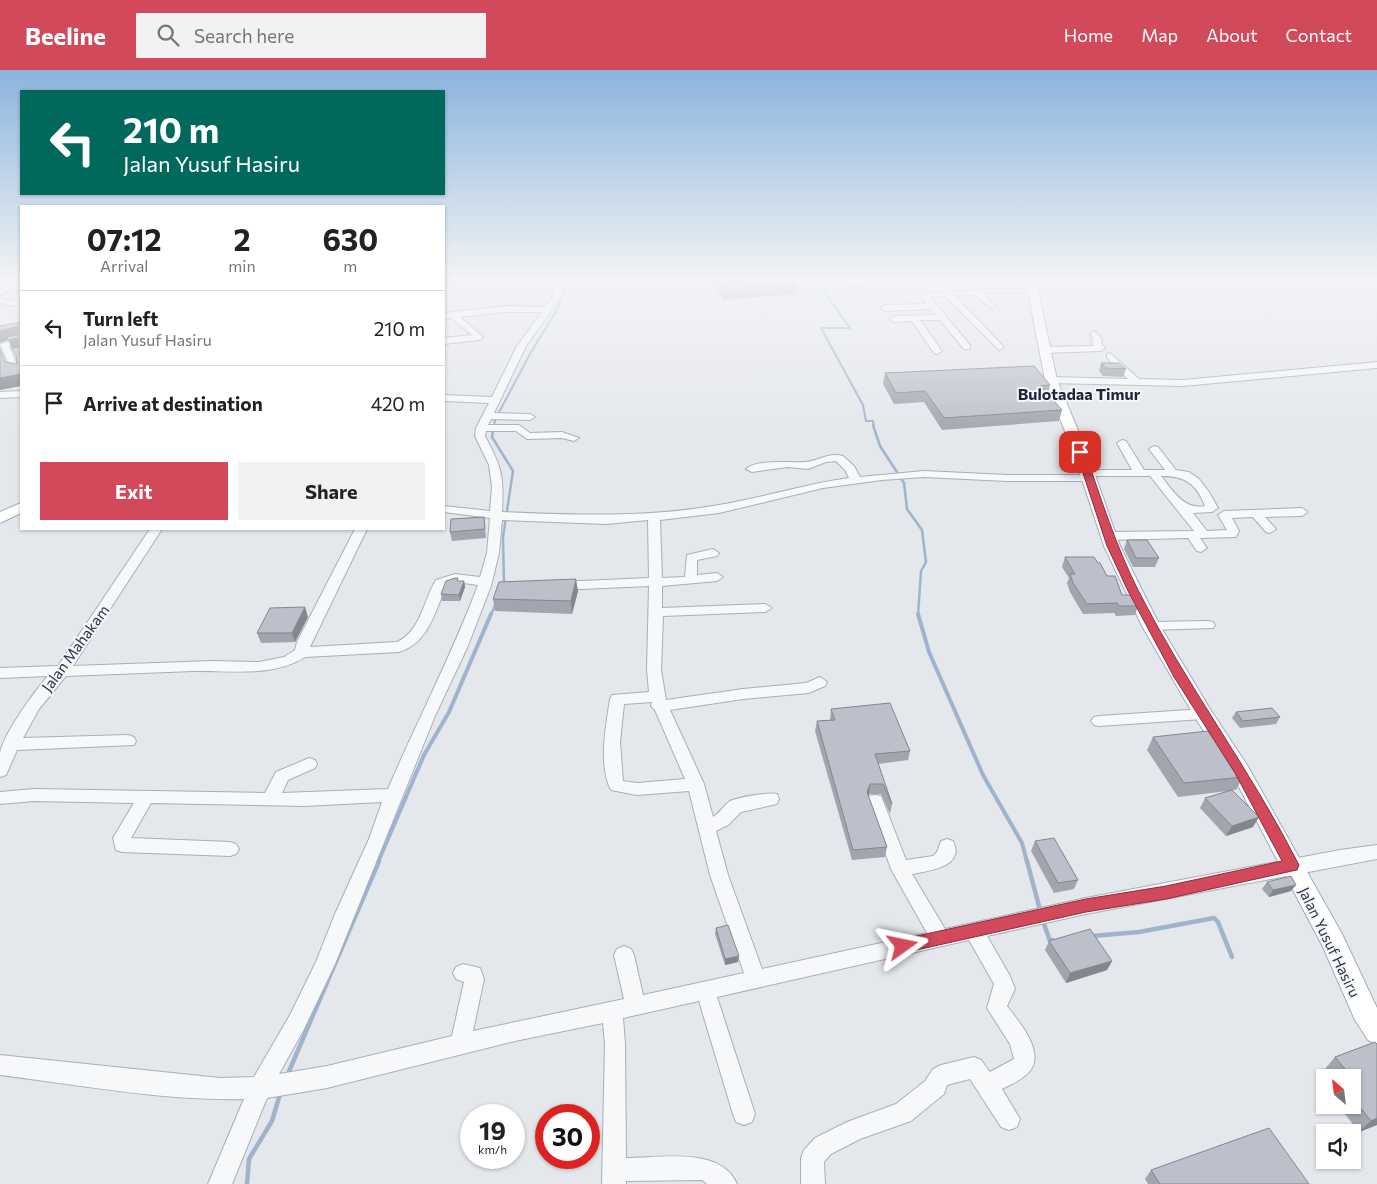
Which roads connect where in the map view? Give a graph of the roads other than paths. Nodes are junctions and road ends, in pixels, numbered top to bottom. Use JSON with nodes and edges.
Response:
{"nodes":[{"id":1,"x":17,"y":333,"type":"edge"},
{"id":2,"x":473,"y":333,"type":"edge"},
{"id":3,"x":531,"y":333,"type":"edge"},
{"id":4,"x":924,"y":333,"type":"edge"},
{"id":5,"x":955,"y":333,"type":"edge"},
{"id":6,"x":986,"y":333,"type":"edge"},
{"id":7,"x":1042,"y":333,"type":"edge"},
{"id":8,"x":1094,"y":334,"type":"dead end"},
{"id":9,"x":0,"y":337,"type":"edge"},
{"id":10,"x":20,"y":341,"type":"edge"},
{"id":11,"x":445,"y":341,"type":"edge"},
{"id":12,"x":967,"y":347,"type":"dead end"},
{"id":13,"x":999,"y":347,"type":"dead end"},
{"id":14,"x":1044,"y":350,"type":"junction"},
{"id":15,"x":937,"y":351,"type":"dead end"},
{"id":16,"x":20,"y":353,"type":"edge"},
{"id":17,"x":8,"y":356,"type":"junction"},
{"id":18,"x":1110,"y":356,"type":"dead end"},
{"id":19,"x":1377,"y":365,"type":"edge"},
{"id":20,"x":20,"y":370,"type":"edge"},
{"id":21,"x":1051,"y":380,"type":"junction"},
{"id":22,"x":1138,"y":384,"type":"junction"},
{"id":23,"x":20,"y":394,"type":"edge"},
{"id":24,"x":0,"y":395,"type":"edge"},
{"id":25,"x":445,"y":398,"type":"edge"},
{"id":26,"x":494,"y":400,"type":"junction"},
{"id":27,"x":530,"y":416,"type":"dead end"},
{"id":28,"x":492,"y":422,"type":"junction"},
{"id":29,"x":574,"y":438,"type":"dead end"},
{"id":30,"x":1122,"y":443,"type":"dead end"},
{"id":31,"x":1154,"y":449,"type":"dead end"},
{"id":32,"x":752,"y":469,"type":"dead end"},
{"id":33,"x":1140,"y":473,"type":"junction"},
{"id":34,"x":1153,"y":473,"type":"junction"},
{"id":35,"x":1173,"y":473,"type":"junction"},
{"id":36,"x":1088,"y":475,"type":"junction"},
{"id":37,"x":856,"y":480,"type":"junction"},
{"id":38,"x":1183,"y":508,"type":"junction"},
{"id":39,"x":19,"y":509,"type":"edge"},
{"id":40,"x":445,"y":509,"type":"edge"},
{"id":41,"x":1256,"y":514,"type":"junction"},
{"id":42,"x":0,"y":516,"type":"edge"},
{"id":43,"x":503,"y":516,"type":"junction"},
{"id":44,"x":1300,"y":516,"type":"dead end"},
{"id":45,"x":654,"y":517,"type":"junction"},
{"id":46,"x":1270,"y":529,"type":"dead end"},
{"id":47,"x":155,"y":530,"type":"edge"},
{"id":48,"x":361,"y":530,"type":"edge"},
{"id":49,"x":1198,"y":535,"type":"junction"},
{"id":50,"x":1109,"y":536,"type":"junction"},
{"id":51,"x":1201,"y":548,"type":"dead end"},
{"id":52,"x":713,"y":553,"type":"dead end"},
{"id":53,"x":717,"y":577,"type":"dead end"},
{"id":54,"x":691,"y":579,"type":"junction"},
{"id":55,"x":654,"y":581,"type":"junction"},
{"id":56,"x":489,"y":585,"type":"junction"},
{"id":57,"x":546,"y":587,"type":"edge"},
{"id":58,"x":765,"y":608,"type":"dead end"},
{"id":59,"x":656,"y":612,"type":"junction"},
{"id":60,"x":1208,"y":625,"type":"dead end"},
{"id":61,"x":1151,"y":626,"type":"junction"},
{"id":62,"x":302,"y":652,"type":"junction"},
{"id":63,"x":62,"y":671,"type":"junction"},
{"id":64,"x":0,"y":673,"type":"edge"},
{"id":65,"x":820,"y":682,"type":"dead end"},
{"id":66,"x":658,"y":702,"type":"junction"},
{"id":67,"x":1203,"y":714,"type":"junction"},
{"id":68,"x":1099,"y":721,"type":"dead end"},
{"id":69,"x":128,"y":741,"type":"dead end"},
{"id":70,"x":12,"y":744,"type":"junction"},
{"id":71,"x":309,"y":764,"type":"dead end"},
{"id":72,"x":0,"y":771,"type":"edge"},
{"id":73,"x":696,"y":784,"type":"junction"},
{"id":74,"x":395,"y":795,"type":"junction"},
{"id":75,"x":147,"y":796,"type":"junction"},
{"id":76,"x":0,"y":798,"type":"edge"},
{"id":77,"x":771,"y":799,"type":"dead end"},
{"id":78,"x":270,"y":800,"type":"junction"},
{"id":79,"x":875,"y":801,"type":"dead end"},
{"id":80,"x":707,"y":828,"type":"junction"},
{"id":81,"x":947,"y":846,"type":"dead end"},
{"id":82,"x":230,"y":849,"type":"dead end"},
{"id":83,"x":1377,"y":852,"type":"edge"},
{"id":84,"x":1292,"y":865,"type":"junction"},
{"id":85,"x":900,"y":869,"type":"junction"},
{"id":86,"x":974,"y":931,"type":"junction"},
{"id":87,"x":940,"y":938,"type":"junction"},
{"id":88,"x":624,"y":955,"type":"dead end"},
{"id":89,"x":463,"y":973,"type":"dead end"},
{"id":90,"x":756,"y":978,"type":"junction"},
{"id":91,"x":705,"y":990,"type":"junction"},
{"id":92,"x":635,"y":1005,"type":"junction"},
{"id":93,"x":612,"y":1011,"type":"junction"},
{"id":94,"x":1377,"y":1031,"type":"edge"},
{"id":95,"x":460,"y":1045,"type":"junction"},
{"id":96,"x":0,"y":1065,"type":"edge"},
{"id":97,"x":275,"y":1085,"type":"junction"},
{"id":98,"x":987,"y":1085,"type":"junction"},
{"id":99,"x":744,"y":1114,"type":"dead end"},
{"id":100,"x":1009,"y":1119,"type":"dead end"},
{"id":101,"x":615,"y":1177,"type":"edge"},
{"id":102,"x":220,"y":1184,"type":"edge"},
{"id":103,"x":725,"y":1184,"type":"edge"},
{"id":104,"x":813,"y":1184,"type":"edge"}],
"edges":[{"from":1,"to":9,"type":"street"},
{"from":2,"to":11,"type":"street"},
{"from":3,"to":26,"type":"street"},
{"from":4,"to":15,"type":"street"},
{"from":5,"to":12,"type":"street"},
{"from":6,"to":13,"type":"street"},
{"from":7,"to":14,"type":"main road","name":"Jalan Yusuf Hasiru"},
{"from":8,"to":14,"type":"street"},
{"from":10,"to":17,"type":"street"},
{"from":14,"to":21,"type":"main road","name":"Jalan Yusuf Hasiru"},
{"from":16,"to":17,"type":"street"},
{"from":17,"to":20,"type":"street"},
{"from":18,"to":22,"type":"street"},
{"from":19,"to":22,"type":"street"},
{"from":21,"to":22,"type":"street"},
{"from":21,"to":36,"type":"main road","name":"Jalan Yusuf Hasiru"},
{"from":23,"to":24,"type":"street"},
{"from":25,"to":26,"type":"street"},
{"from":26,"to":28,"type":"street"},
{"from":27,"to":28,"type":"street"},
{"from":28,"to":29,"type":"street"},
{"from":28,"to":43,"type":"street"},
{"from":30,"to":33,"type":"street"},
{"from":31,"to":35,"type":"street"},
{"from":32,"to":37,"type":"street"},
{"from":33,"to":34,"type":"street"},
{"from":33,"to":36,"type":"street"},
{"from":34,"to":35,"type":"street"},
{"from":34,"to":38,"type":"street"},
{"from":35,"to":38,"type":"street"},
{"from":36,"to":37,"type":"street"},
{"from":36,"to":50,"type":"main road","name":"Jalan Yusuf Hasiru"},
{"from":37,"to":45,"type":"street"},
{"from":38,"to":49,"type":"street"},
{"from":39,"to":42,"type":"main road"},
{"from":40,"to":43,"type":"street"},
{"from":41,"to":44,"type":"street"},
{"from":41,"to":46,"type":"street"},
{"from":41,"to":49,"type":"street"},
{"from":43,"to":45,"type":"street"},
{"from":43,"to":56,"type":"street"},
{"from":45,"to":55,"type":"street"},
{"from":47,"to":63,"type":"street","name":"Jalan Mahakam"},
{"from":48,"to":62,"type":"street"},
{"from":49,"to":50,"type":"street"},
{"from":49,"to":51,"type":"street"},
{"from":50,"to":61,"type":"main road","name":"Jalan Yusuf Hasiru"},
{"from":52,"to":54,"type":"street"},
{"from":53,"to":54,"type":"street"},
{"from":54,"to":55,"type":"street"},
{"from":55,"to":57,"type":"street"},
{"from":55,"to":59,"type":"street"},
{"from":56,"to":62,"type":"street"},
{"from":56,"to":74,"type":"street"},
{"from":58,"to":59,"type":"street"},
{"from":59,"to":66,"type":"street"},
{"from":60,"to":61,"type":"street"},
{"from":61,"to":67,"type":"main road","name":"Jalan Yusuf Hasiru"},
{"from":62,"to":63,"type":"street"},
{"from":63,"to":64,"type":"street"},
{"from":63,"to":70,"type":"street","name":"Jalan Mahakam"},
{"from":65,"to":66,"type":"street"},
{"from":66,"to":73,"type":"street"},
{"from":66,"to":73,"type":"street"},
{"from":67,"to":68,"type":"street"},
{"from":67,"to":84,"type":"main road","name":"Jalan Yusuf Hasiru"},
{"from":69,"to":70,"type":"street"},
{"from":70,"to":72,"type":"street","name":"Jalan Mahakam"},
{"from":71,"to":78,"type":"street"},
{"from":73,"to":80,"type":"street"},
{"from":74,"to":78,"type":"street"},
{"from":74,"to":97,"type":"street"},
{"from":75,"to":76,"type":"street"},
{"from":75,"to":78,"type":"street"},
{"from":75,"to":82,"type":"street"},
{"from":77,"to":80,"type":"street"},
{"from":79,"to":85,"type":"street"},
{"from":80,"to":90,"type":"street"},
{"from":81,"to":85,"type":"street"},
{"from":83,"to":84,"type":"street"},
{"from":84,"to":86,"type":"street"},
{"from":84,"to":94,"type":"main road","name":"Jalan Yusuf Hasiru"},
{"from":85,"to":87,"type":"street"},
{"from":86,"to":87,"type":"street"},
{"from":86,"to":98,"type":"street"},
{"from":87,"to":90,"type":"street"},
{"from":88,"to":92,"type":"street"},
{"from":89,"to":95,"type":"street"},
{"from":90,"to":91,"type":"street"},
{"from":91,"to":92,"type":"street"},
{"from":91,"to":99,"type":"street"},
{"from":92,"to":93,"type":"street"},
{"from":93,"to":95,"type":"street"},
{"from":93,"to":101,"type":"street"},
{"from":95,"to":97,"type":"street"},
{"from":96,"to":97,"type":"street"},
{"from":97,"to":102,"type":"street"},
{"from":98,"to":100,"type":"street"},
{"from":98,"to":104,"type":"street"},
{"from":101,"to":103,"type":"street"}]}
